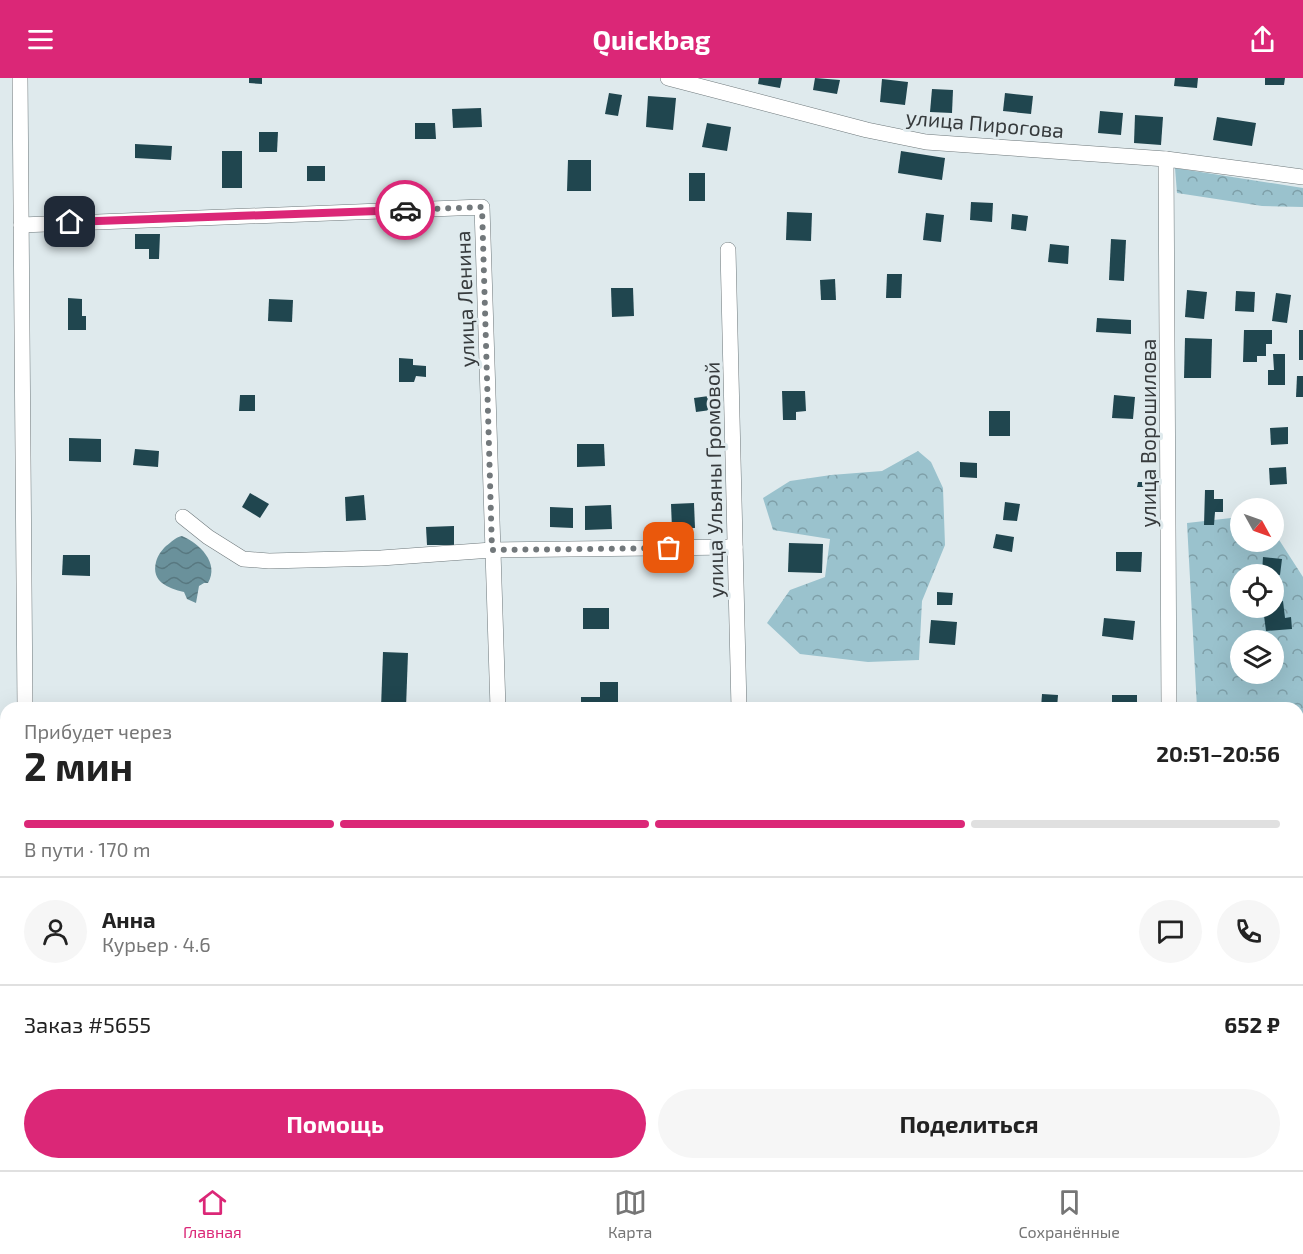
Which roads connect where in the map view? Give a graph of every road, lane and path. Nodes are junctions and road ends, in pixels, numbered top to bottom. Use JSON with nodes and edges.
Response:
{"nodes":[{"id":1,"x":20,"y":78,"type":"edge"},
{"id":2,"x":668,"y":78,"type":"edge"},
{"id":3,"x":1166,"y":159,"type":"junction"},
{"id":4,"x":1303,"y":177,"type":"edge"},
{"id":5,"x":21,"y":225,"type":"junction"},
{"id":6,"x":728,"y":250,"type":"dead end"},
{"id":7,"x":183,"y":517,"type":"dead end"},
{"id":8,"x":735,"y":548,"type":"junction"},
{"id":9,"x":492,"y":550,"type":"junction"},
{"id":10,"x":25,"y":702,"type":"edge"},
{"id":11,"x":498,"y":702,"type":"edge"},
{"id":12,"x":739,"y":702,"type":"edge"},
{"id":13,"x":1169,"y":702,"type":"edge"}],
"edges":[{"from":1,"to":5,"type":"street"},
{"from":2,"to":3,"type":"street","name":"улица Пирогова"},
{"from":3,"to":4,"type":"street","name":"улица Пирогова"},
{"from":3,"to":13,"type":"street","name":"улица Ворошилова"},
{"from":5,"to":9,"type":"street","name":"улица Ленина"},
{"from":5,"to":10,"type":"street"},
{"from":6,"to":8,"type":"street","name":"улица Ульяны Громовой"},
{"from":7,"to":9,"type":"street"},
{"from":8,"to":9,"type":"street"},
{"from":8,"to":12,"type":"street","name":"улица Ульяны Громовой"},
{"from":9,"to":11,"type":"street","name":"улица Ленина"}]}
